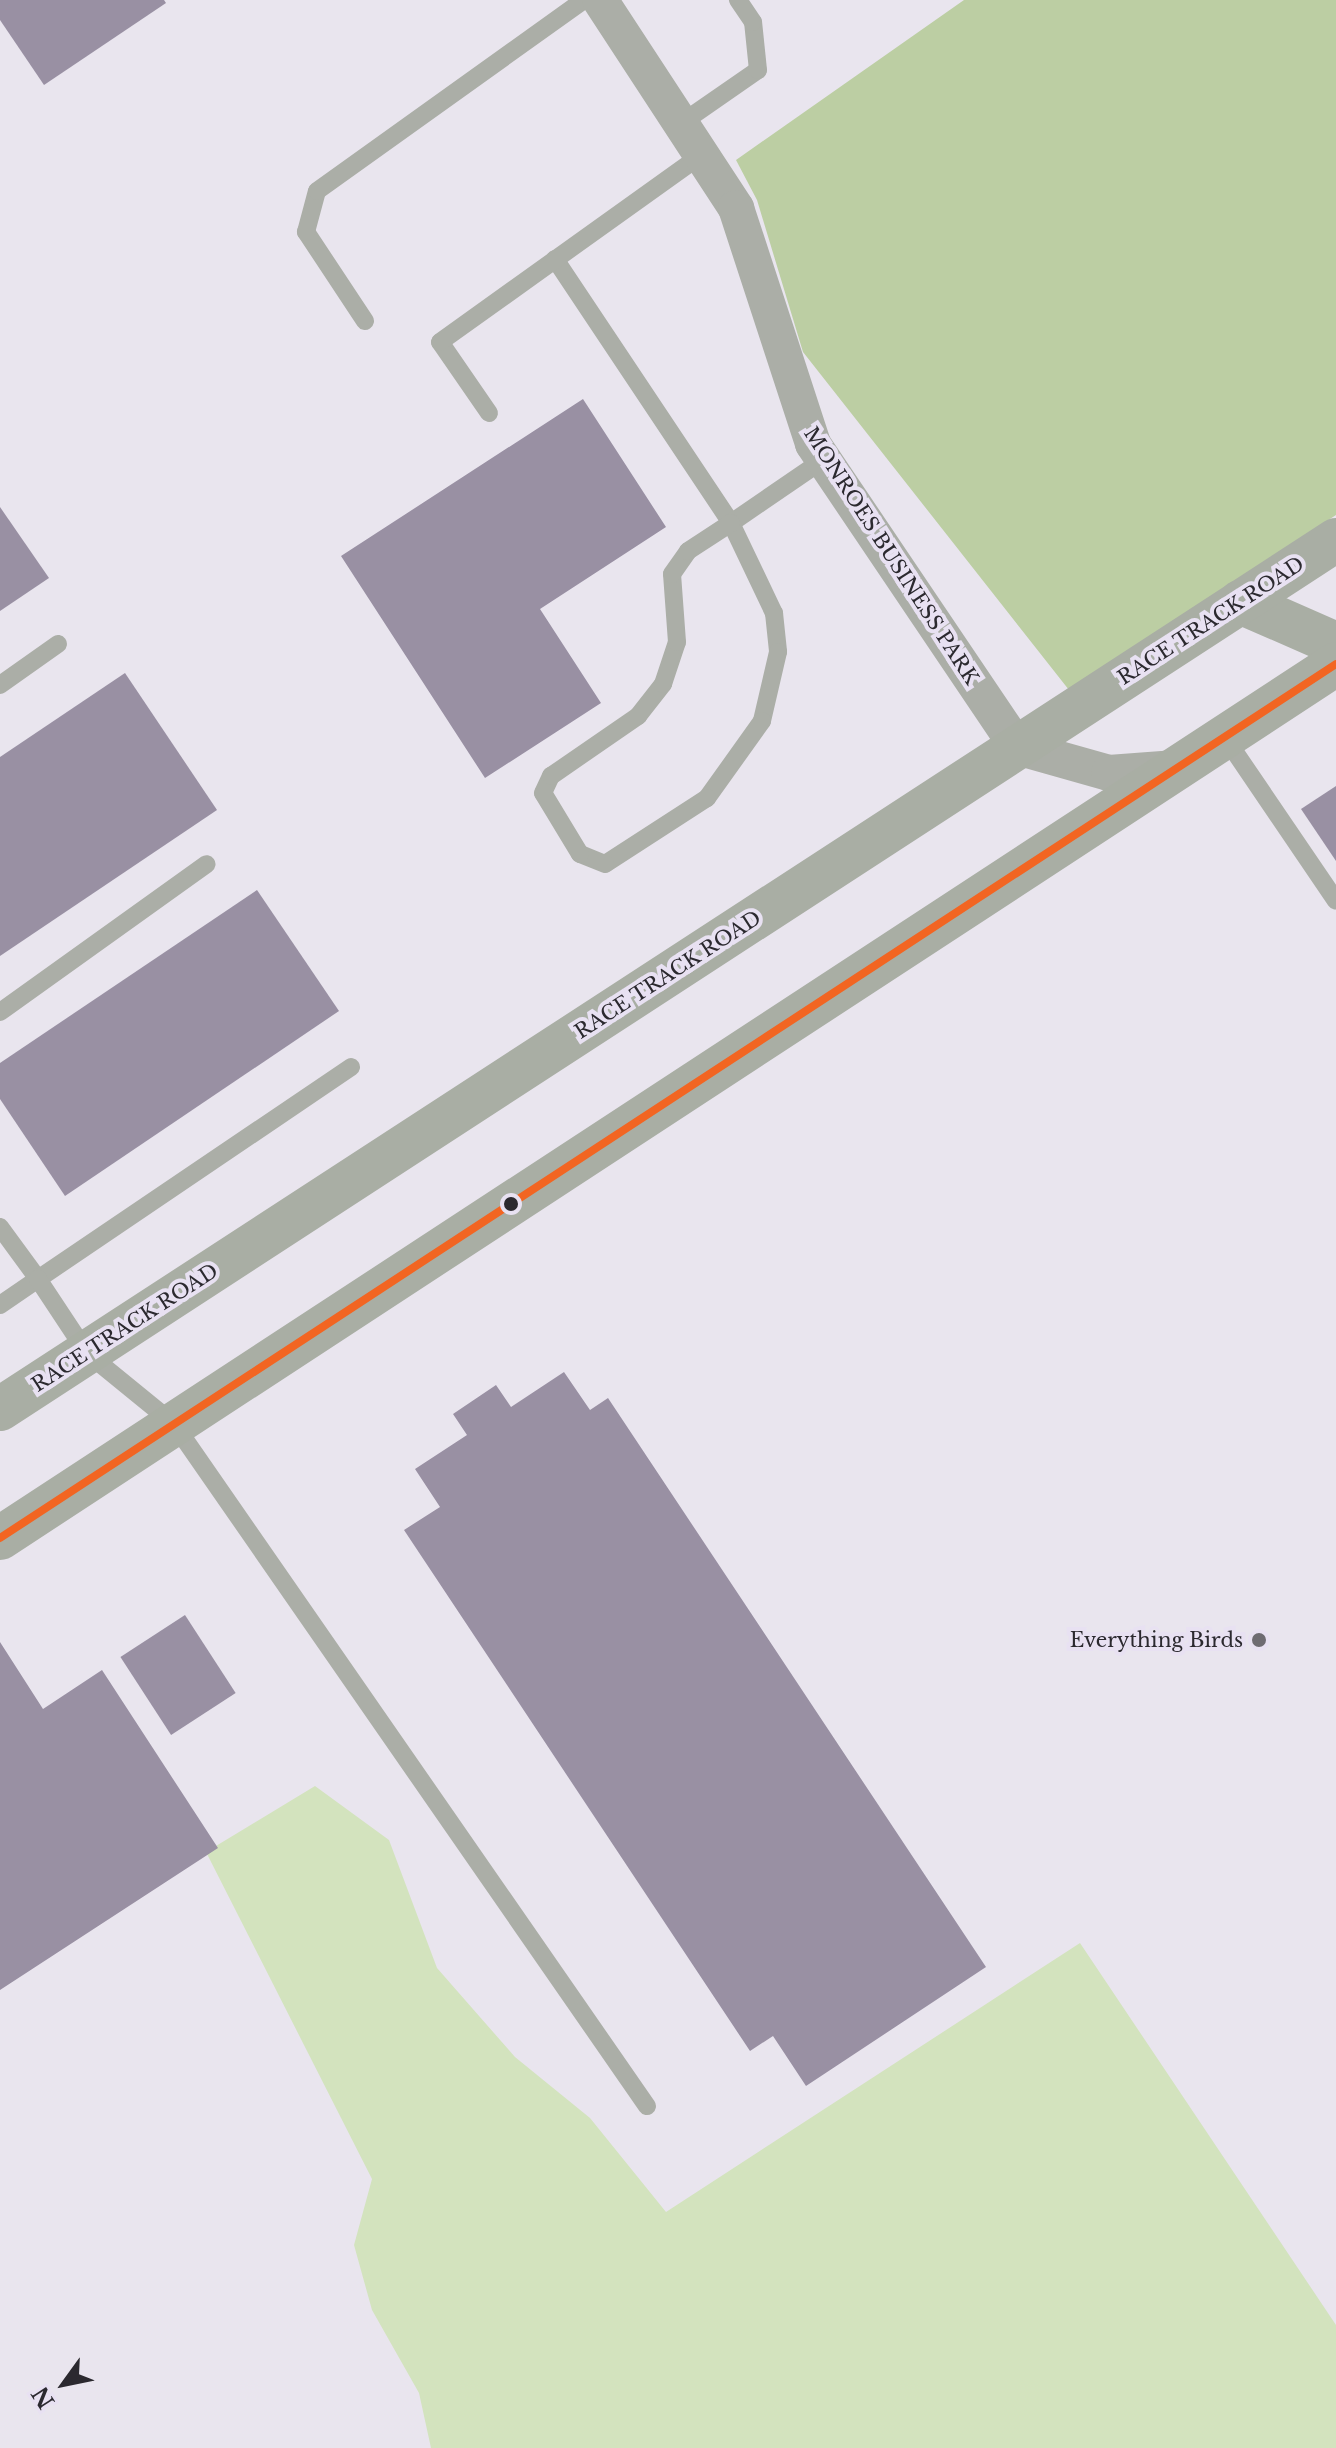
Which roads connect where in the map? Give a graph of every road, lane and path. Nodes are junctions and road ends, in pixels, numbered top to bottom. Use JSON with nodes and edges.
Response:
{"nodes":[{"id":1,"x":584,"y":0,"type":"edge"},
{"id":2,"x":600,"y":0,"type":"edge"},
{"id":3,"x":738,"y":0,"type":"edge"},
{"id":4,"x":683,"y":122,"type":"junction"},
{"id":5,"x":704,"y":153,"type":"junction"},
{"id":6,"x":555,"y":259,"type":"junction"},
{"id":7,"x":365,"y":321,"type":"dead end"},
{"id":8,"x":489,"y":413,"type":"dead end"},
{"id":9,"x":823,"y":460,"type":"junction"},
{"id":10,"x":731,"y":523,"type":"junction"},
{"id":11,"x":1336,"y":540,"type":"edge"},
{"id":12,"x":1240,"y":602,"type":"junction"},
{"id":13,"x":58,"y":644,"type":"dead end"},
{"id":14,"x":1336,"y":644,"type":"edge"},
{"id":15,"x":1336,"y":664,"type":"edge"},
{"id":16,"x":0,"y":685,"type":"edge"},
{"id":17,"x":1224,"y":736,"type":"junction"},
{"id":18,"x":1017,"y":747,"type":"junction"},
{"id":19,"x":1176,"y":768,"type":"junction"},
{"id":20,"x":207,"y":864,"type":"dead end"},
{"id":21,"x":1336,"y":901,"type":"edge"},
{"id":22,"x":0,"y":1012,"type":"edge"},
{"id":23,"x":351,"y":1067,"type":"dead end"},
{"id":24,"x":0,"y":1227,"type":"edge"},
{"id":25,"x":38,"y":1279,"type":"junction"},
{"id":26,"x":0,"y":1305,"type":"edge"},
{"id":27,"x":87,"y":1353,"type":"junction"},
{"id":28,"x":0,"y":1409,"type":"edge"},
{"id":29,"x":174,"y":1424,"type":"junction"},
{"id":30,"x":0,"y":1538,"type":"edge"},
{"id":31,"x":647,"y":2106,"type":"dead end"}],
"edges":[{"from":1,"to":7,"type":"lane"},
{"from":2,"to":4,"type":"street","name":"MONROES BUSINESS PARK"},
{"from":3,"to":4,"type":"lane"},
{"from":4,"to":5,"type":"street","name":"MONROES BUSINESS PARK"},
{"from":5,"to":6,"type":"lane"},
{"from":5,"to":9,"type":"street","name":"MONROES BUSINESS PARK"},
{"from":6,"to":8,"type":"lane"},
{"from":6,"to":10,"type":"lane"},
{"from":9,"to":10,"type":"lane"},
{"from":9,"to":18,"type":"street","name":"MONROES BUSINESS PARK"},
{"from":10,"to":10,"type":"lane"},
{"from":11,"to":12,"type":"main road","name":"RACE TRACK ROAD"},
{"from":12,"to":14,"type":"main road"},
{"from":12,"to":18,"type":"main road","name":"RACE TRACK ROAD"},
{"from":13,"to":16,"type":"lane"},
{"from":15,"to":17,"type":"main road"},
{"from":17,"to":19,"type":"main road"},
{"from":17,"to":21,"type":"lane"},
{"from":18,"to":19,"type":"street"},
{"from":18,"to":27,"type":"main road","name":"RACE TRACK ROAD"},
{"from":19,"to":29,"type":"main road"},
{"from":20,"to":22,"type":"lane"},
{"from":23,"to":25,"type":"lane"},
{"from":24,"to":25,"type":"lane"},
{"from":25,"to":26,"type":"lane"},
{"from":25,"to":27,"type":"lane"},
{"from":27,"to":28,"type":"main road","name":"RACE TRACK ROAD"},
{"from":27,"to":29,"type":"lane"},
{"from":29,"to":30,"type":"main road"},
{"from":29,"to":31,"type":"lane"}]}
